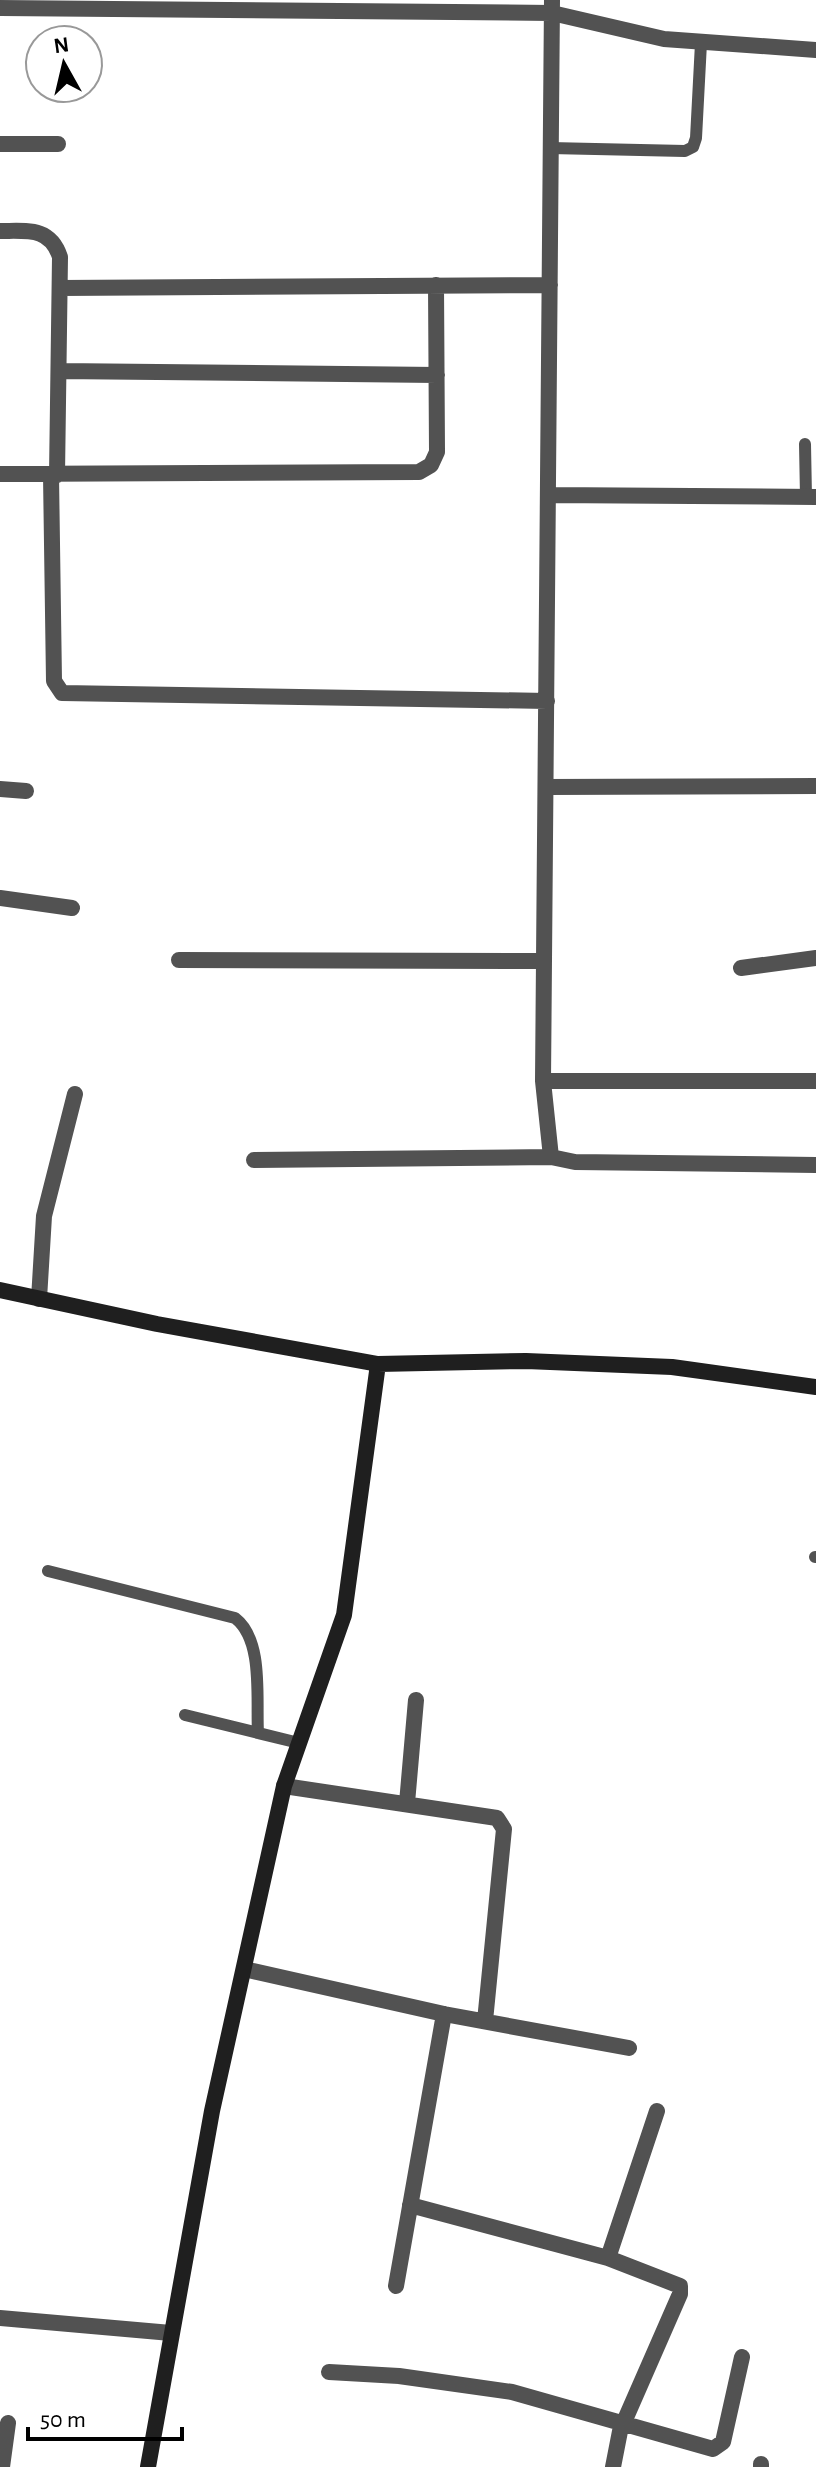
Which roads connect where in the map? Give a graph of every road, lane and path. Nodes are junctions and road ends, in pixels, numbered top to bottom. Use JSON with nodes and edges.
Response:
{"nodes":[{"id":1,"x":418,"y":6,"type":"edge"},
{"id":2,"x":552,"y":7,"type":"edge"},
{"id":3,"x":0,"y":8,"type":"edge"},
{"id":4,"x":701,"y":43,"type":"junction"},
{"id":5,"x":816,"y":50,"type":"edge"},
{"id":6,"x":0,"y":144,"type":"edge"},
{"id":7,"x":58,"y":144,"type":"dead end"},
{"id":8,"x":550,"y":148,"type":"junction"},
{"id":9,"x":0,"y":231,"type":"edge"},
{"id":10,"x":436,"y":285,"type":"junction"},
{"id":11,"x":550,"y":285,"type":"junction"},
{"id":12,"x":60,"y":288,"type":"junction"},
{"id":13,"x":59,"y":371,"type":"junction"},
{"id":14,"x":437,"y":375,"type":"junction"},
{"id":15,"x":805,"y":444,"type":"dead end"},
{"id":16,"x":0,"y":474,"type":"edge"},
{"id":17,"x":54,"y":475,"type":"junction"},
{"id":18,"x":549,"y":495,"type":"junction"},
{"id":19,"x":811,"y":497,"type":"edge"},
{"id":20,"x":547,"y":701,"type":"junction"},
{"id":21,"x":816,"y":786,"type":"edge"},
{"id":22,"x":546,"y":787,"type":"junction"},
{"id":23,"x":0,"y":789,"type":"edge"},
{"id":24,"x":26,"y":791,"type":"dead end"},
{"id":25,"x":0,"y":898,"type":"edge"},
{"id":26,"x":72,"y":908,"type":"dead end"},
{"id":27,"x":816,"y":958,"type":"edge"},
{"id":28,"x":179,"y":960,"type":"dead end"},
{"id":29,"x":544,"y":961,"type":"junction"},
{"id":30,"x":741,"y":968,"type":"dead end"},
{"id":31,"x":543,"y":1081,"type":"junction"},
{"id":32,"x":816,"y":1081,"type":"edge"},
{"id":33,"x":75,"y":1094,"type":"dead end"},
{"id":34,"x":551,"y":1157,"type":"junction"},
{"id":35,"x":254,"y":1160,"type":"dead end"},
{"id":36,"x":816,"y":1165,"type":"edge"},
{"id":37,"x":0,"y":1290,"type":"edge"},
{"id":38,"x":39,"y":1299,"type":"junction"},
{"id":39,"x":378,"y":1364,"type":"junction"},
{"id":40,"x":816,"y":1387,"type":"edge"},
{"id":41,"x":48,"y":1571,"type":"dead end"},
{"id":42,"x":416,"y":1700,"type":"dead end"},
{"id":43,"x":185,"y":1715,"type":"dead end"},
{"id":44,"x":258,"y":1733,"type":"junction"},
{"id":45,"x":299,"y":1743,"type":"junction"},
{"id":46,"x":284,"y":1786,"type":"junction"},
{"id":47,"x":407,"y":1803,"type":"junction"},
{"id":48,"x":244,"y":1969,"type":"junction"},
{"id":49,"x":444,"y":2014,"type":"junction"},
{"id":50,"x":485,"y":2021,"type":"junction"},
{"id":51,"x":629,"y":2048,"type":"dead end"},
{"id":52,"x":657,"y":2111,"type":"dead end"},
{"id":53,"x":410,"y":2205,"type":"junction"},
{"id":54,"x":608,"y":2258,"type":"junction"},
{"id":55,"x":396,"y":2286,"type":"dead end"},
{"id":56,"x":0,"y":2318,"type":"edge"},
{"id":57,"x":171,"y":2333,"type":"junction"},
{"id":58,"x":742,"y":2357,"type":"dead end"},
{"id":59,"x":329,"y":2372,"type":"dead end"},
{"id":60,"x":623,"y":2422,"type":"junction"},
{"id":61,"x":8,"y":2423,"type":"dead end"},
{"id":62,"x":2,"y":2467,"type":"edge"},
{"id":63,"x":148,"y":2467,"type":"edge"},
{"id":64,"x":613,"y":2467,"type":"edge"}],
"edges":[{"from":1,"to":2,"type":"street"},
{"from":1,"to":3,"type":"street"},
{"from":2,"to":4,"type":"street"},
{"from":2,"to":8,"type":"street"},
{"from":4,"to":5,"type":"street"},
{"from":4,"to":8,"type":"lane"},
{"from":6,"to":7,"type":"street"},
{"from":8,"to":11,"type":"street"},
{"from":9,"to":12,"type":"street"},
{"from":10,"to":11,"type":"street"},
{"from":10,"to":12,"type":"street"},
{"from":10,"to":14,"type":"street"},
{"from":11,"to":18,"type":"street"},
{"from":12,"to":13,"type":"street"},
{"from":13,"to":14,"type":"street"},
{"from":13,"to":17,"type":"street"},
{"from":14,"to":17,"type":"street"},
{"from":15,"to":19,"type":"lane"},
{"from":16,"to":17,"type":"street"},
{"from":17,"to":20,"type":"street"},
{"from":18,"to":19,"type":"street"},
{"from":18,"to":20,"type":"street"},
{"from":20,"to":22,"type":"street"},
{"from":21,"to":22,"type":"street"},
{"from":22,"to":29,"type":"street"},
{"from":23,"to":24,"type":"street"},
{"from":25,"to":26,"type":"street"},
{"from":27,"to":30,"type":"street"},
{"from":28,"to":29,"type":"street"},
{"from":29,"to":31,"type":"street"},
{"from":31,"to":32,"type":"street"},
{"from":31,"to":34,"type":"street"},
{"from":33,"to":38,"type":"street"},
{"from":34,"to":35,"type":"street"},
{"from":34,"to":36,"type":"street"},
{"from":37,"to":38,"type":"street"},
{"from":38,"to":39,"type":"street"},
{"from":39,"to":40,"type":"street"},
{"from":39,"to":45,"type":"street"},
{"from":41,"to":44,"type":"lane"},
{"from":42,"to":47,"type":"street"},
{"from":43,"to":44,"type":"lane"},
{"from":44,"to":45,"type":"lane"},
{"from":45,"to":46,"type":"street"},
{"from":46,"to":47,"type":"street"},
{"from":46,"to":48,"type":"street"},
{"from":47,"to":50,"type":"street"},
{"from":48,"to":49,"type":"street"},
{"from":48,"to":57,"type":"street"},
{"from":49,"to":50,"type":"street"},
{"from":49,"to":53,"type":"street"},
{"from":50,"to":51,"type":"street"},
{"from":52,"to":54,"type":"street"},
{"from":53,"to":54,"type":"street"},
{"from":53,"to":55,"type":"street"},
{"from":54,"to":60,"type":"street"},
{"from":56,"to":57,"type":"street"},
{"from":57,"to":63,"type":"street"},
{"from":58,"to":60,"type":"street"},
{"from":59,"to":60,"type":"street"},
{"from":60,"to":64,"type":"street"},
{"from":61,"to":62,"type":"street"}]}
